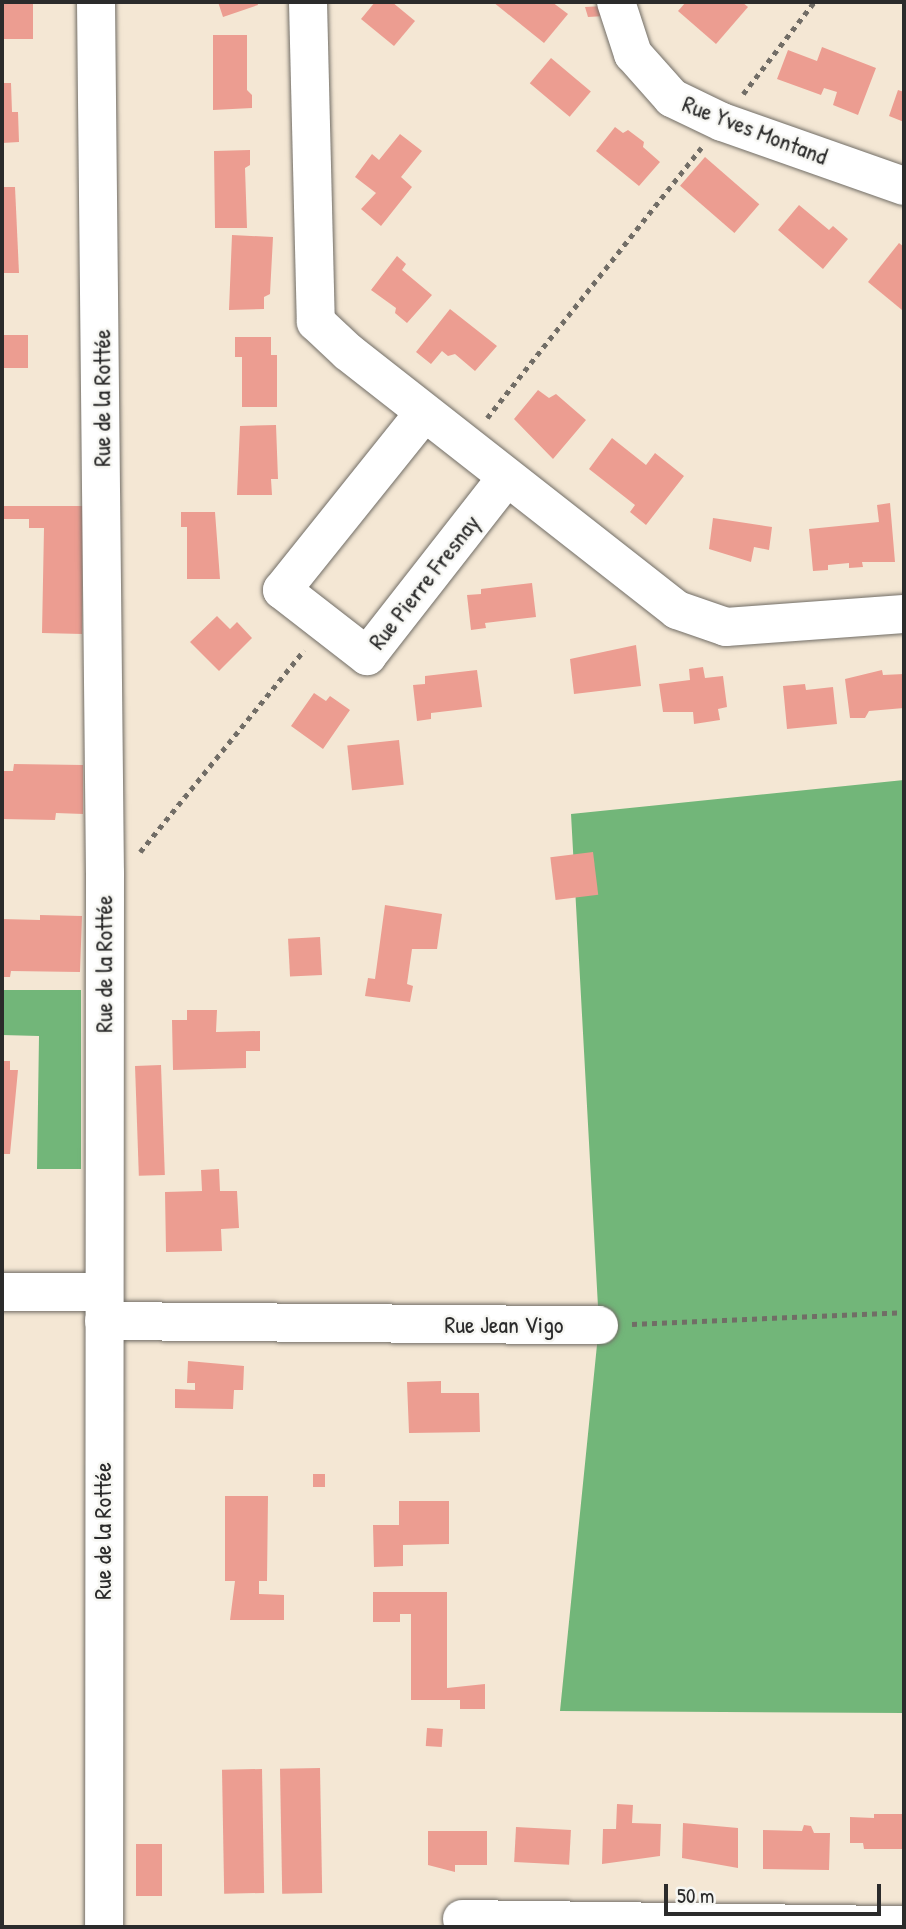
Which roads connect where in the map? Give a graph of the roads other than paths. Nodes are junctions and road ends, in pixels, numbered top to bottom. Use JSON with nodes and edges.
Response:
{"nodes":[{"id":1,"x":96,"y":2,"type":"edge"},
{"id":2,"x":308,"y":2,"type":"edge"},
{"id":3,"x":616,"y":2,"type":"edge"},
{"id":4,"x":904,"y":186,"type":"edge"},
{"id":5,"x":424,"y":413,"type":"junction"},
{"id":6,"x":506,"y":478,"type":"junction"},
{"id":7,"x":904,"y":614,"type":"edge"},
{"id":8,"x":2,"y":1292,"type":"edge"},
{"id":9,"x":104,"y":1307,"type":"junction"},
{"id":10,"x":599,"y":1325,"type":"road end"},
{"id":11,"x":462,"y":1919,"type":"dead end"},
{"id":12,"x":633,"y":1924,"type":"edge"},
{"id":13,"x":904,"y":1925,"type":"edge"},
{"id":14,"x":104,"y":1927,"type":"edge"}],
"edges":[{"from":1,"to":9,"type":"street","name":"Rue de la Rottée"},
{"from":2,"to":5,"type":"street"},
{"from":3,"to":4,"type":"street","name":"Rue Yves Montand"},
{"from":5,"to":6,"type":"street"},
{"from":5,"to":6,"type":"street","name":"Rue Pierre Fresnay"},
{"from":6,"to":7,"type":"street"},
{"from":8,"to":9,"type":"street","name":"Rue Jean Vigo"},
{"from":9,"to":10,"type":"street","name":"Rue Jean Vigo"},
{"from":9,"to":14,"type":"street","name":"Rue de la Rottée"},
{"from":11,"to":12,"type":"street"},
{"from":12,"to":13,"type":"street"}]}
